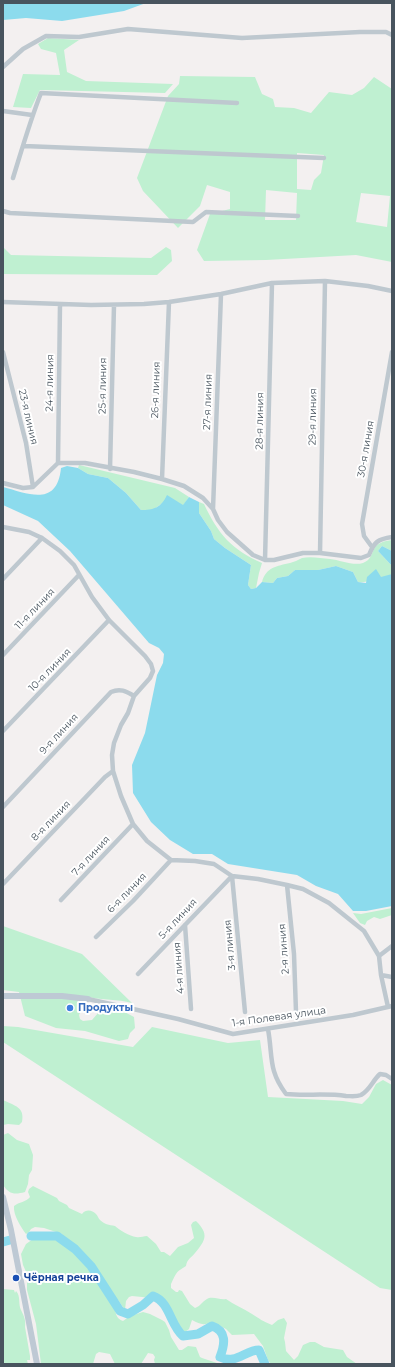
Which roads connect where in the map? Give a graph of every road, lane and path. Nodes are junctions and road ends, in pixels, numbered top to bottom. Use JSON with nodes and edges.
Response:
{"nodes":[{"id":1,"x":392,"y":34,"type":"edge"},
{"id":2,"x":3,"y":67,"type":"edge"},
{"id":3,"x":237,"y":103,"type":"dead end"},
{"id":4,"x":3,"y":111,"type":"edge"},
{"id":5,"x":32,"y":116,"type":"junction"},
{"id":6,"x":24,"y":146,"type":"junction"},
{"id":7,"x":324,"y":158,"type":"dead end"},
{"id":8,"x":13,"y":178,"type":"dead end"},
{"id":9,"x":3,"y":211,"type":"edge"},
{"id":10,"x":298,"y":216,"type":"dead end"},
{"id":11,"x":325,"y":281,"type":"junction"},
{"id":12,"x":272,"y":283,"type":"junction"},
{"id":13,"x":392,"y":291,"type":"edge"},
{"id":14,"x":221,"y":294,"type":"junction"},
{"id":15,"x":3,"y":302,"type":"edge"},
{"id":16,"x":169,"y":302,"type":"junction"},
{"id":17,"x":60,"y":304,"type":"junction"},
{"id":18,"x":114,"y":305,"type":"junction"},
{"id":19,"x":3,"y":352,"type":"edge"},
{"id":20,"x":392,"y":352,"type":"edge"},
{"id":21,"x":58,"y":463,"type":"junction"},
{"id":22,"x":110,"y":469,"type":"junction"},
{"id":23,"x":162,"y":479,"type":"junction"},
{"id":24,"x":3,"y":483,"type":"edge"},
{"id":25,"x":33,"y":487,"type":"junction"},
{"id":26,"x":213,"y":509,"type":"junction"},
{"id":27,"x":3,"y":527,"type":"edge"},
{"id":28,"x":392,"y":537,"type":"edge"},
{"id":29,"x":42,"y":538,"type":"junction"},
{"id":30,"x":372,"y":547,"type":"junction"},
{"id":31,"x":320,"y":553,"type":"junction"},
{"id":32,"x":266,"y":560,"type":"junction"},
{"id":33,"x":79,"y":575,"type":"junction"},
{"id":34,"x":3,"y":579,"type":"edge"},
{"id":35,"x":109,"y":620,"type":"junction"},
{"id":36,"x":3,"y":655,"type":"edge"},
{"id":37,"x":134,"y":696,"type":"junction"},
{"id":38,"x":3,"y":731,"type":"edge"},
{"id":39,"x":114,"y":771,"type":"junction"},
{"id":40,"x":3,"y":807,"type":"edge"},
{"id":41,"x":133,"y":824,"type":"junction"},
{"id":42,"x":171,"y":860,"type":"junction"},
{"id":43,"x":232,"y":876,"type":"junction"},
{"id":44,"x":3,"y":884,"type":"edge"},
{"id":45,"x":287,"y":885,"type":"junction"},
{"id":46,"x":61,"y":900,"type":"dead end"},
{"id":47,"x":185,"y":925,"type":"junction"},
{"id":48,"x":96,"y":937,"type":"dead end"},
{"id":49,"x":392,"y":946,"type":"edge"},
{"id":50,"x":379,"y":956,"type":"junction"},
{"id":51,"x":138,"y":974,"type":"dead end"},
{"id":52,"x":381,"y":975,"type":"junction"},
{"id":53,"x":392,"y":977,"type":"edge"},
{"id":54,"x":3,"y":996,"type":"edge"},
{"id":55,"x":88,"y":999,"type":"joint"},
{"id":56,"x":390,"y":1006,"type":"edge"},
{"id":57,"x":191,"y":1010,"type":"dead end"},
{"id":58,"x":245,"y":1012,"type":"dead end"},
{"id":59,"x":296,"y":1012,"type":"dead end"},
{"id":60,"x":268,"y":1029,"type":"junction"},
{"id":61,"x":392,"y":1079,"type":"edge"},
{"id":62,"x":3,"y":1197,"type":"edge"},
{"id":63,"x":37,"y":1364,"type":"edge"}],
"edges":[{"from":1,"to":2,"type":"street"},
{"from":3,"to":5,"type":"street"},
{"from":4,"to":5,"type":"street"},
{"from":5,"to":6,"type":"street"},
{"from":6,"to":7,"type":"street"},
{"from":6,"to":8,"type":"street"},
{"from":9,"to":10,"type":"street"},
{"from":11,"to":12,"type":"street"},
{"from":11,"to":13,"type":"street"},
{"from":11,"to":31,"type":"street","name":"29-я линия"},
{"from":12,"to":14,"type":"street"},
{"from":12,"to":32,"type":"street","name":"28-я линия"},
{"from":14,"to":16,"type":"street"},
{"from":14,"to":26,"type":"street","name":"27-я линия"},
{"from":15,"to":17,"type":"street"},
{"from":16,"to":18,"type":"street"},
{"from":16,"to":23,"type":"street","name":"26-я линия"},
{"from":17,"to":18,"type":"street"},
{"from":17,"to":21,"type":"street","name":"24-я линия"},
{"from":18,"to":22,"type":"street","name":"25-я линия"},
{"from":19,"to":25,"type":"street","name":"23-я линия"},
{"from":20,"to":30,"type":"street","name":"30-я линия"},
{"from":21,"to":22,"type":"street"},
{"from":21,"to":25,"type":"street"},
{"from":22,"to":23,"type":"street"},
{"from":23,"to":26,"type":"street"},
{"from":24,"to":25,"type":"street"},
{"from":26,"to":32,"type":"street"},
{"from":27,"to":29,"type":"street"},
{"from":28,"to":30,"type":"street"},
{"from":29,"to":33,"type":"street"},
{"from":29,"to":34,"type":"street"},
{"from":30,"to":31,"type":"street"},
{"from":31,"to":32,"type":"street"},
{"from":33,"to":35,"type":"street"},
{"from":33,"to":36,"type":"street","name":"11-я линия"},
{"from":35,"to":37,"type":"street"},
{"from":35,"to":38,"type":"street","name":"10-я линия"},
{"from":37,"to":39,"type":"street"},
{"from":37,"to":40,"type":"street","name":"9-я линия"},
{"from":39,"to":41,"type":"street"},
{"from":39,"to":44,"type":"street","name":"8-я линия"},
{"from":41,"to":42,"type":"street"},
{"from":41,"to":46,"type":"street","name":"7-я линия"},
{"from":42,"to":43,"type":"street"},
{"from":42,"to":48,"type":"street","name":"6-я линия"},
{"from":43,"to":45,"type":"street"},
{"from":43,"to":47,"type":"street","name":"5-я линия"},
{"from":43,"to":58,"type":"street","name":"3-я линия"},
{"from":45,"to":50,"type":"street"},
{"from":45,"to":59,"type":"street","name":"2-я линия"},
{"from":47,"to":51,"type":"street","name":"5-я линия"},
{"from":47,"to":57,"type":"street","name":"4-я линия"},
{"from":49,"to":50,"type":"street"},
{"from":50,"to":52,"type":"street"},
{"from":52,"to":53,"type":"street"},
{"from":52,"to":56,"type":"street"},
{"from":54,"to":55,"type":"street"},
{"from":55,"to":60,"type":"street","name":"1-я Полевая улица"},
{"from":56,"to":60,"type":"street","name":"1-я Полевая улица"},
{"from":60,"to":61,"type":"street"},
{"from":62,"to":63,"type":"street"}]}
